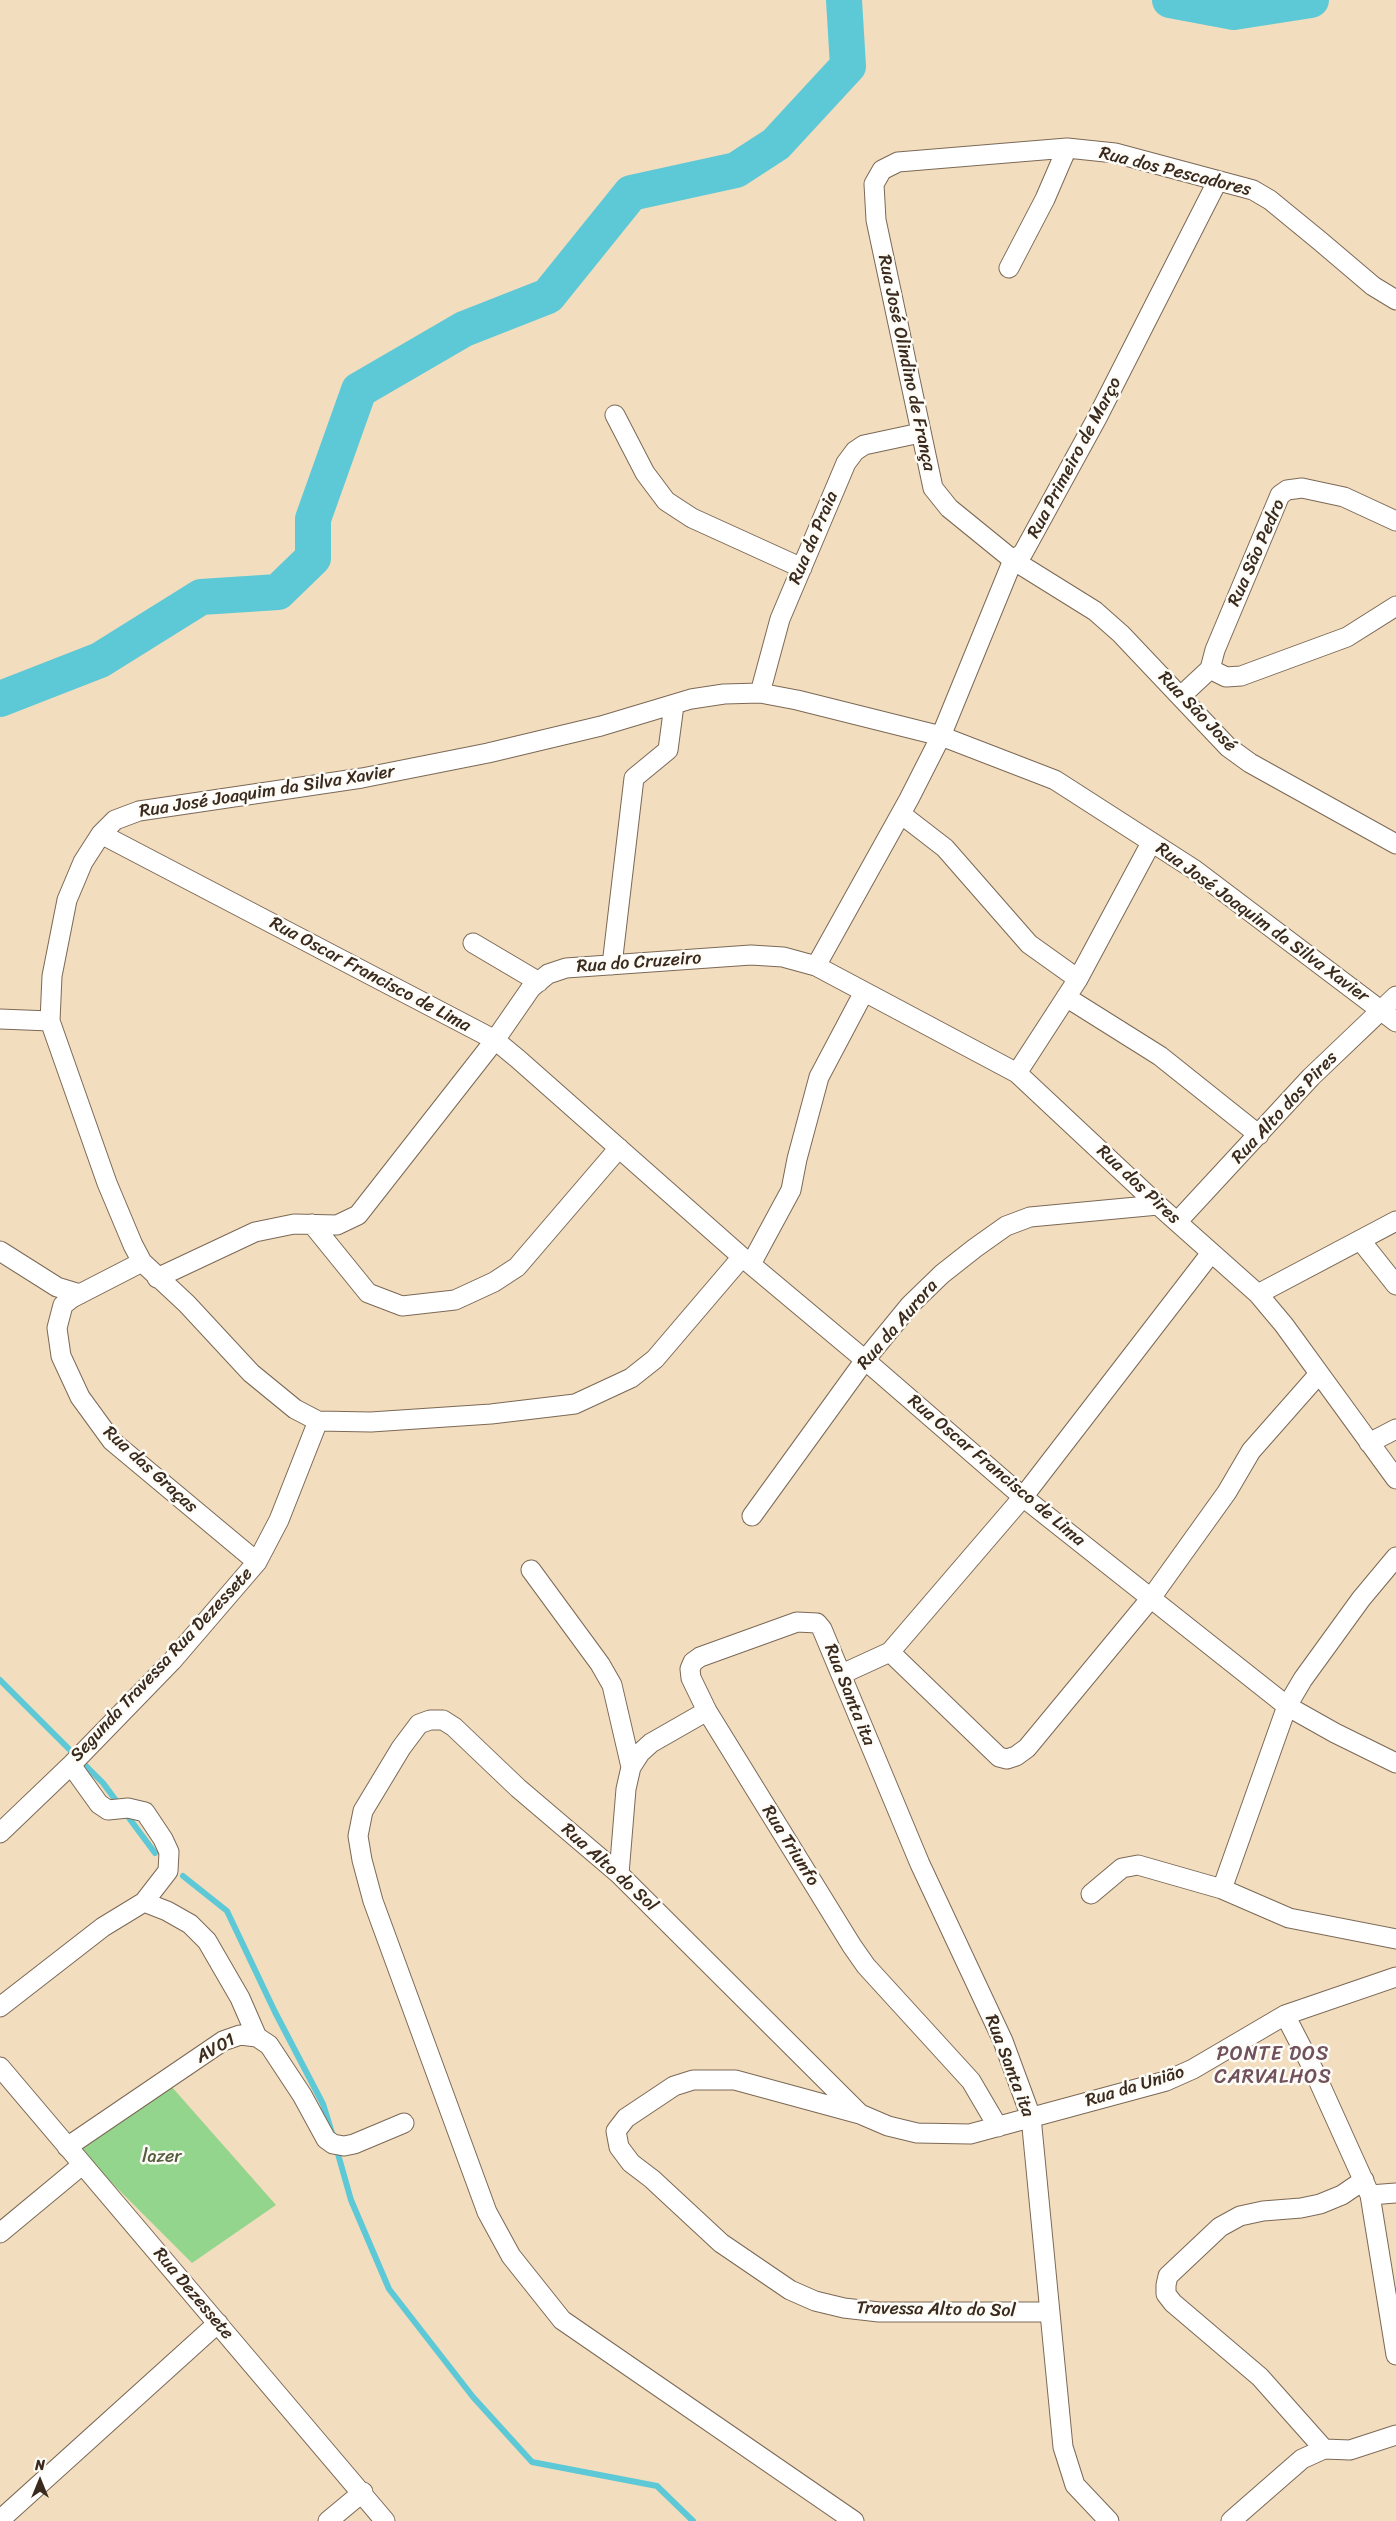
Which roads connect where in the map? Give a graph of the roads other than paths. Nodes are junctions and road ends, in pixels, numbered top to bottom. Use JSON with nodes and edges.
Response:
{"nodes":[{"id":1,"x":1067,"y":148,"type":"junction"},
{"id":2,"x":1217,"y":182,"type":"junction"},
{"id":3,"x":876,"y":220,"type":"joint"},
{"id":4,"x":1009,"y":268,"type":"dead end"},
{"id":5,"x":1396,"y":300,"type":"edge"},
{"id":6,"x":615,"y":415,"type":"dead end"},
{"id":7,"x":920,"y":433,"type":"junction"},
{"id":8,"x":1396,"y":521,"type":"edge"},
{"id":9,"x":1013,"y":560,"type":"junction"},
{"id":10,"x":802,"y":568,"type":"junction"},
{"id":11,"x":1396,"y":606,"type":"edge"},
{"id":12,"x":1210,"y":669,"type":"junction"},
{"id":13,"x":760,"y":694,"type":"junction"},
{"id":14,"x":1181,"y":696,"type":"junction"},
{"id":15,"x":674,"y":705,"type":"junction"},
{"id":16,"x":941,"y":736,"type":"junction"},
{"id":17,"x":901,"y":814,"type":"junction"},
{"id":18,"x":101,"y":834,"type":"junction"},
{"id":19,"x":1151,"y":843,"type":"junction"},
{"id":20,"x":1396,"y":844,"type":"edge"},
{"id":21,"x":473,"y":943,"type":"dead end"},
{"id":22,"x":612,"y":965,"type":"junction"},
{"id":23,"x":816,"y":966,"type":"junction"},
{"id":24,"x":1078,"y":979,"type":"junction"},
{"id":25,"x":539,"y":982,"type":"junction"},
{"id":26,"x":864,"y":992,"type":"junction"},
{"id":27,"x":1396,"y":996,"type":"edge"},
{"id":28,"x":1066,"y":997,"type":"junction"},
{"id":29,"x":1381,"y":1010,"type":"junction"},
{"id":30,"x":0,"y":1019,"type":"edge"},
{"id":31,"x":50,"y":1021,"type":"junction"},
{"id":32,"x":1396,"y":1022,"type":"edge"},
{"id":33,"x":495,"y":1040,"type":"junction"},
{"id":34,"x":1017,"y":1072,"type":"junction"},
{"id":35,"x":1259,"y":1135,"type":"junction"},
{"id":36,"x":619,"y":1148,"type":"junction"},
{"id":37,"x":1158,"y":1205,"type":"junction"},
{"id":38,"x":1396,"y":1221,"type":"edge"},
{"id":39,"x":1177,"y":1222,"type":"junction"},
{"id":40,"x":312,"y":1224,"type":"junction"},
{"id":41,"x":1361,"y":1240,"type":"junction"},
{"id":42,"x":0,"y":1251,"type":"edge"},
{"id":43,"x":1211,"y":1254,"type":"junction"},
{"id":44,"x":746,"y":1261,"type":"junction"},
{"id":45,"x":142,"y":1262,"type":"junction"},
{"id":46,"x":157,"y":1278,"type":"junction"},
{"id":47,"x":1396,"y":1285,"type":"edge"},
{"id":48,"x":80,"y":1294,"type":"junction"},
{"id":49,"x":1258,"y":1294,"type":"junction"},
{"id":50,"x":865,"y":1360,"type":"junction"},
{"id":51,"x":1318,"y":1375,"type":"junction"},
{"id":52,"x":318,"y":1421,"type":"junction"},
{"id":53,"x":1396,"y":1429,"type":"edge"},
{"id":54,"x":1370,"y":1443,"type":"junction"},
{"id":55,"x":1396,"y":1479,"type":"edge"},
{"id":56,"x":1023,"y":1497,"type":"junction"},
{"id":57,"x":752,"y":1516,"type":"dead end"},
{"id":58,"x":1396,"y":1557,"type":"edge"},
{"id":59,"x":257,"y":1562,"type":"junction"},
{"id":60,"x":531,"y":1570,"type":"dead end"},
{"id":61,"x":1151,"y":1598,"type":"junction"},
{"id":62,"x":822,"y":1629,"type":"joint"},
{"id":63,"x":890,"y":1652,"type":"junction"},
{"id":64,"x":842,"y":1674,"type":"junction"},
{"id":65,"x":1287,"y":1706,"type":"junction"},
{"id":66,"x":707,"y":1711,"type":"junction"},
{"id":67,"x":1396,"y":1763,"type":"edge"},
{"id":68,"x":72,"y":1765,"type":"junction"},
{"id":69,"x":631,"y":1767,"type":"junction"},
{"id":70,"x":0,"y":1833,"type":"edge"},
{"id":71,"x":620,"y":1874,"type":"junction"},
{"id":72,"x":1222,"y":1889,"type":"junction"},
{"id":73,"x":1091,"y":1894,"type":"dead end"},
{"id":74,"x":144,"y":1902,"type":"junction"},
{"id":75,"x":1396,"y":1939,"type":"edge"},
{"id":76,"x":1396,"y":1977,"type":"edge"},
{"id":77,"x":0,"y":2007,"type":"edge"},
{"id":78,"x":1285,"y":2015,"type":"junction"},
{"id":79,"x":257,"y":2037,"type":"junction"},
{"id":80,"x":0,"y":2068,"type":"edge"},
{"id":81,"x":860,"y":2114,"type":"junction"},
{"id":82,"x":1031,"y":2117,"type":"junction"},
{"id":83,"x":404,"y":2123,"type":"dead end"},
{"id":84,"x":998,"y":2127,"type":"junction"},
{"id":85,"x":67,"y":2147,"type":"junction"},
{"id":86,"x":82,"y":2165,"type":"junction"},
{"id":87,"x":1367,"y":2188,"type":"junction"},
{"id":88,"x":1396,"y":2193,"type":"edge"},
{"id":89,"x":0,"y":2234,"type":"edge"},
{"id":90,"x":1050,"y":2312,"type":"junction"},
{"id":91,"x":218,"y":2323,"type":"junction"},
{"id":92,"x":1396,"y":2355,"type":"edge"},
{"id":93,"x":1396,"y":2435,"type":"edge"},
{"id":94,"x":1324,"y":2449,"type":"junction"},
{"id":95,"x":363,"y":2492,"type":"junction"},
{"id":96,"x":0,"y":2520,"type":"edge"},
{"id":97,"x":328,"y":2521,"type":"edge"},
{"id":98,"x":386,"y":2521,"type":"edge"},
{"id":99,"x":854,"y":2521,"type":"edge"},
{"id":100,"x":1110,"y":2521,"type":"edge"},
{"id":101,"x":1231,"y":2521,"type":"edge"}],
"edges":[{"from":1,"to":2,"type":"street","name":"Rua dos Pescadores"},
{"from":1,"to":3,"type":"street","name":"Rua dos Pescadores"},
{"from":1,"to":4,"type":"street"},
{"from":2,"to":5,"type":"street","name":"Rua dos Pescadores"},
{"from":2,"to":9,"type":"street","name":"Rua Primeiro de Março"},
{"from":3,"to":7,"type":"street","name":"Rua José Olindino de França"},
{"from":6,"to":10,"type":"street"},
{"from":7,"to":9,"type":"street","name":"Rua José Olindino de França"},
{"from":7,"to":10,"type":"street","name":"Rua da Praia"},
{"from":8,"to":12,"type":"street","name":"Rua São Pedro"},
{"from":9,"to":14,"type":"street","name":"Rua São José"},
{"from":9,"to":16,"type":"street","name":"Rua Primeiro de Março"},
{"from":10,"to":13,"type":"street","name":"Rua da Praia"},
{"from":11,"to":12,"type":"street"},
{"from":12,"to":14,"type":"street"},
{"from":13,"to":15,"type":"street","name":"Rua José Joaquim da Silva Xavier"},
{"from":13,"to":16,"type":"street","name":"Rua José Joaquim da Silva Xavier"},
{"from":14,"to":20,"type":"street","name":"Rua São José"},
{"from":15,"to":18,"type":"street","name":"Rua José Joaquim da Silva Xavier"},
{"from":15,"to":22,"type":"street"},
{"from":16,"to":17,"type":"street","name":"Rua Primeiro de Março"},
{"from":16,"to":19,"type":"street","name":"Rua José Joaquim da Silva Xavier"},
{"from":17,"to":23,"type":"street","name":"Rua Primeiro de Março"},
{"from":17,"to":24,"type":"street"},
{"from":18,"to":31,"type":"street","name":"Rua José Joaquim da Silva Xavier"},
{"from":18,"to":33,"type":"street","name":"Rua Oscar Francisco de Lima"},
{"from":19,"to":24,"type":"street"},
{"from":19,"to":29,"type":"street","name":"Rua José Joaquim da Silva Xavier"},
{"from":21,"to":25,"type":"street"},
{"from":22,"to":23,"type":"street","name":"Rua do Cruzeiro"},
{"from":22,"to":25,"type":"street","name":"Rua do Cruzeiro"},
{"from":23,"to":26,"type":"street","name":"Rua dos Pires"},
{"from":24,"to":28,"type":"street"},
{"from":25,"to":33,"type":"street","name":"Rua do Cruzeiro"},
{"from":26,"to":34,"type":"street","name":"Rua dos Pires"},
{"from":26,"to":44,"type":"street","name":"Rua José Joaquim da Silva Xavier"},
{"from":27,"to":29,"type":"street","name":"Rua Alto dos Pires"},
{"from":28,"to":34,"type":"street"},
{"from":28,"to":35,"type":"street"},
{"from":29,"to":32,"type":"street","name":"Rua José Joaquim da Silva Xavier"},
{"from":29,"to":35,"type":"street","name":"Rua Alto dos Pires"},
{"from":30,"to":31,"type":"street"},
{"from":31,"to":45,"type":"street","name":"Rua José Joaquim da Silva Xavier"},
{"from":33,"to":36,"type":"street","name":"Rua Oscar Francisco de Lima"},
{"from":33,"to":40,"type":"street","name":"Rua do Cruzeiro"},
{"from":34,"to":37,"type":"street","name":"Rua dos Pires"},
{"from":35,"to":39,"type":"street","name":"Rua Alto dos Pires"},
{"from":36,"to":40,"type":"street"},
{"from":36,"to":44,"type":"street","name":"Rua Oscar Francisco de Lima"},
{"from":37,"to":39,"type":"street","name":"Rua dos Pires"},
{"from":37,"to":50,"type":"street","name":"Rua da Aurora"},
{"from":38,"to":41,"type":"street"},
{"from":39,"to":43,"type":"street","name":"Rua dos Pires"},
{"from":40,"to":46,"type":"street","name":"Rua do Cruzeiro"},
{"from":41,"to":47,"type":"street"},
{"from":41,"to":49,"type":"street"},
{"from":42,"to":48,"type":"street"},
{"from":43,"to":49,"type":"street","name":"Rua dos Pires"},
{"from":43,"to":56,"type":"street"},
{"from":44,"to":50,"type":"street","name":"Rua Oscar Francisco de Lima"},
{"from":44,"to":52,"type":"street","name":"Rua José Joaquim da Silva Xavier"},
{"from":45,"to":46,"type":"street","name":"Rua José Joaquim da Silva Xavier"},
{"from":45,"to":48,"type":"street","name":"Rua das Graças"},
{"from":46,"to":52,"type":"street","name":"Rua José Joaquim da Silva Xavier"},
{"from":48,"to":59,"type":"street","name":"Rua das Graças"},
{"from":49,"to":51,"type":"street","name":"Rua dos Pires"},
{"from":50,"to":56,"type":"street","name":"Rua Oscar Francisco de Lima"},
{"from":50,"to":57,"type":"street","name":"Rua da Aurora"},
{"from":51,"to":54,"type":"street","name":"Rua dos Pires"},
{"from":51,"to":61,"type":"street"},
{"from":52,"to":59,"type":"street","name":"Segunda Travessa Rua Dezessete"},
{"from":53,"to":54,"type":"street"},
{"from":54,"to":55,"type":"street","name":"Rua dos Pires"},
{"from":56,"to":61,"type":"street","name":"Rua Oscar Francisco de Lima"},
{"from":56,"to":63,"type":"street"},
{"from":58,"to":65,"type":"street"},
{"from":59,"to":68,"type":"street","name":"Segunda Travessa Rua Dezessete"},
{"from":60,"to":69,"type":"street"},
{"from":61,"to":63,"type":"street"},
{"from":61,"to":65,"type":"street","name":"Rua Oscar Francisco de Lima"},
{"from":62,"to":64,"type":"street","name":"Rua Santa ita"},
{"from":62,"to":66,"type":"street","name":"Rua Triunfo"},
{"from":63,"to":64,"type":"street"},
{"from":64,"to":82,"type":"street","name":"Rua Santa ita"},
{"from":65,"to":67,"type":"street","name":"Rua Oscar Francisco de Lima"},
{"from":65,"to":72,"type":"street"},
{"from":66,"to":69,"type":"street"},
{"from":66,"to":84,"type":"street","name":"Rua Triunfo"},
{"from":68,"to":70,"type":"street","name":"Segunda Travessa Rua Dezessete"},
{"from":68,"to":74,"type":"street"},
{"from":69,"to":71,"type":"street"},
{"from":71,"to":81,"type":"street","name":"Rua Alto do Sol"},
{"from":71,"to":99,"type":"street","name":"Rua Alto do Sol"},
{"from":72,"to":73,"type":"street"},
{"from":72,"to":75,"type":"street"},
{"from":74,"to":77,"type":"street"},
{"from":74,"to":79,"type":"street"},
{"from":76,"to":78,"type":"street","name":"Rua da União"},
{"from":78,"to":82,"type":"street","name":"Rua da União"},
{"from":78,"to":87,"type":"street"},
{"from":79,"to":83,"type":"street","name":"AV01"},
{"from":79,"to":85,"type":"street","name":"AV01"},
{"from":80,"to":85,"type":"street","name":"Rua Dezessete"},
{"from":81,"to":84,"type":"street","name":"Rua da União"},
{"from":81,"to":90,"type":"street","name":"Travessa Alto do Sol"},
{"from":82,"to":84,"type":"street","name":"Rua da União"},
{"from":82,"to":90,"type":"street","name":"Rua Santa ita"},
{"from":85,"to":86,"type":"street","name":"Rua Dezessete"},
{"from":86,"to":89,"type":"street"},
{"from":86,"to":91,"type":"street","name":"Rua Dezessete"},
{"from":87,"to":88,"type":"street"},
{"from":87,"to":92,"type":"street"},
{"from":87,"to":94,"type":"street"},
{"from":90,"to":100,"type":"street","name":"Rua Santa ita"},
{"from":91,"to":95,"type":"street","name":"Rua Dezessete"},
{"from":91,"to":96,"type":"street"},
{"from":93,"to":94,"type":"street"},
{"from":94,"to":101,"type":"street"},
{"from":95,"to":97,"type":"street"},
{"from":95,"to":98,"type":"street","name":"Rua Dezessete"}]}
